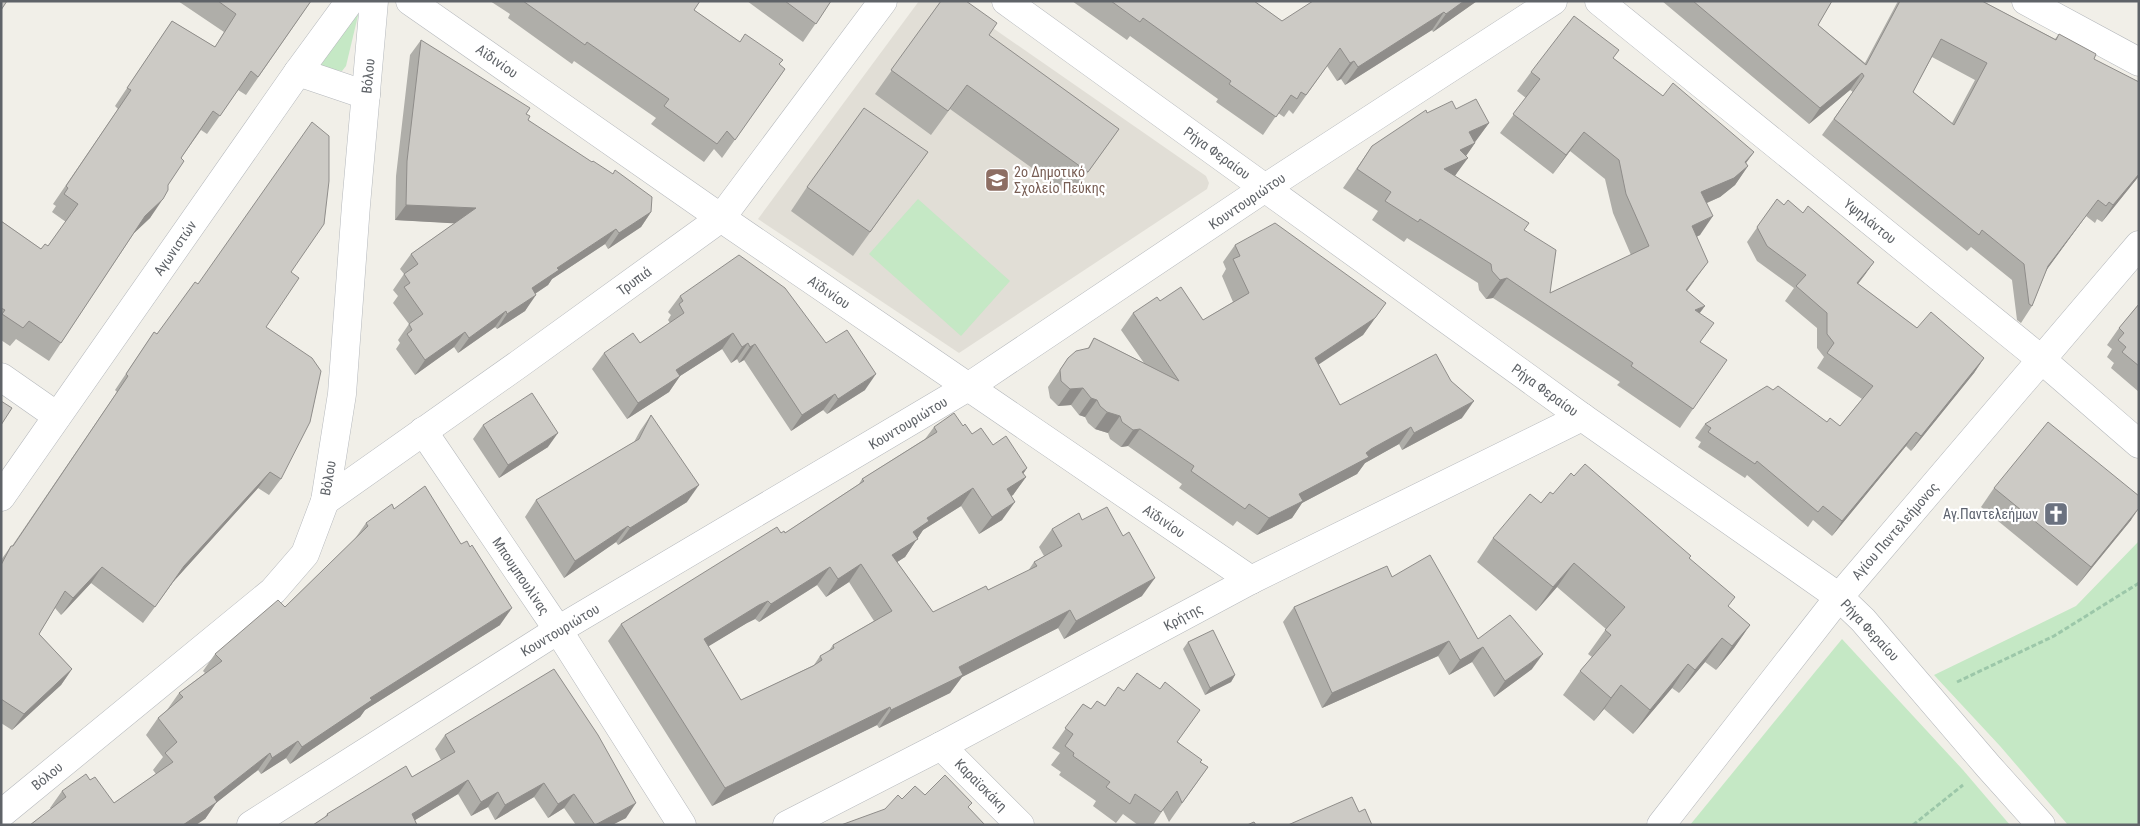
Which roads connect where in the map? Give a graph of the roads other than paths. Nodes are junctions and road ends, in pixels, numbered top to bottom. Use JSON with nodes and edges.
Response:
{"nodes":[{"id":1,"x":350,"y":1,"type":"edge"},
{"id":2,"x":374,"y":1,"type":"edge"},
{"id":3,"x":410,"y":1,"type":"edge"},
{"id":4,"x":883,"y":1,"type":"edge"},
{"id":5,"x":1006,"y":1,"type":"edge"},
{"id":6,"x":1553,"y":1,"type":"edge"},
{"id":7,"x":1599,"y":1,"type":"edge"},
{"id":8,"x":2026,"y":1,"type":"edge"},
{"id":9,"x":2139,"y":62,"type":"edge"},
{"id":10,"x":298,"y":72,"type":"junction"},
{"id":11,"x":366,"y":95,"type":"junction"},
{"id":12,"x":1265,"y":188,"type":"junction"},
{"id":13,"x":721,"y":218,"type":"junction"},
{"id":14,"x":2139,"y":245,"type":"edge"},
{"id":15,"x":2042,"y":360,"type":"junction"},
{"id":16,"x":1,"y":377,"type":"edge"},
{"id":17,"x":968,"y":387,"type":"junction"},
{"id":18,"x":57,"y":416,"type":"junction"},
{"id":19,"x":1582,"y":417,"type":"junction"},
{"id":20,"x":423,"y":431,"type":"junction"},
{"id":21,"x":2139,"y":444,"type":"edge"},
{"id":22,"x":1,"y":497,"type":"edge"},
{"id":23,"x":325,"y":500,"type":"junction"},
{"id":24,"x":1251,"y":580,"type":"junction"},
{"id":25,"x":1838,"y":597,"type":"junction"},
{"id":26,"x":558,"y":630,"type":"junction"},
{"id":27,"x":941,"y":746,"type":"junction"},
{"id":28,"x":1,"y":814,"type":"edge"},
{"id":29,"x":251,"y":825,"type":"edge"},
{"id":30,"x":682,"y":825,"type":"edge"},
{"id":31,"x":787,"y":825,"type":"edge"},
{"id":32,"x":1020,"y":825,"type":"edge"},
{"id":33,"x":1661,"y":825,"type":"edge"},
{"id":34,"x":2041,"y":825,"type":"edge"}],
"edges":[{"from":1,"to":10,"type":"street","name":"Αγωνιστών"},
{"from":2,"to":11,"type":"street","name":"Βόλου"},
{"from":3,"to":13,"type":"street","name":"Αϊδινίου"},
{"from":4,"to":13,"type":"street","name":"Τρυπιά"},
{"from":5,"to":12,"type":"street","name":"Ρήγα Φεραίου"},
{"from":6,"to":12,"type":"street","name":"Κουντουριώτου"},
{"from":7,"to":15,"type":"street","name":"Υψηλάντου"},
{"from":8,"to":9,"type":"street"},
{"from":10,"to":11,"type":"street"},
{"from":10,"to":18,"type":"street","name":"Αγωνιστών"},
{"from":11,"to":23,"type":"street","name":"Βόλου"},
{"from":12,"to":17,"type":"street","name":"Κουντουριώτου"},
{"from":12,"to":19,"type":"street","name":"Ρήγα Φεραίου"},
{"from":13,"to":17,"type":"street","name":"Αϊδινίου"},
{"from":13,"to":20,"type":"street","name":"Τρυπιά"},
{"from":14,"to":15,"type":"street","name":"Αγίου Παντελεήμονος"},
{"from":15,"to":21,"type":"street","name":"Υψηλάντου"},
{"from":15,"to":25,"type":"street","name":"Αγίου Παντελεήμονος"},
{"from":16,"to":18,"type":"street"},
{"from":17,"to":24,"type":"street","name":"Αϊδινίου"},
{"from":17,"to":26,"type":"street","name":"Κουντουριώτου"},
{"from":18,"to":22,"type":"street","name":"Αγωνιστών"},
{"from":19,"to":24,"type":"street","name":"Κρήτης"},
{"from":19,"to":25,"type":"street","name":"Ρήγα Φεραίου"},
{"from":20,"to":23,"type":"street","name":"Τρυπιά"},
{"from":20,"to":26,"type":"street","name":"Μπουμπουλίνας"},
{"from":23,"to":28,"type":"street","name":"Βόλου"},
{"from":24,"to":27,"type":"street","name":"Κρήτης"},
{"from":25,"to":33,"type":"street","name":"Αγίου Παντελεήμονος"},
{"from":25,"to":34,"type":"street","name":"Ρήγα Φεραίου"},
{"from":26,"to":29,"type":"street","name":"Κουντουριώτου"},
{"from":26,"to":30,"type":"street","name":"Μπουμπουλίνας"},
{"from":27,"to":31,"type":"street","name":"Κρήτης"},
{"from":27,"to":32,"type":"street","name":"Καραϊσκάκη"}]}
